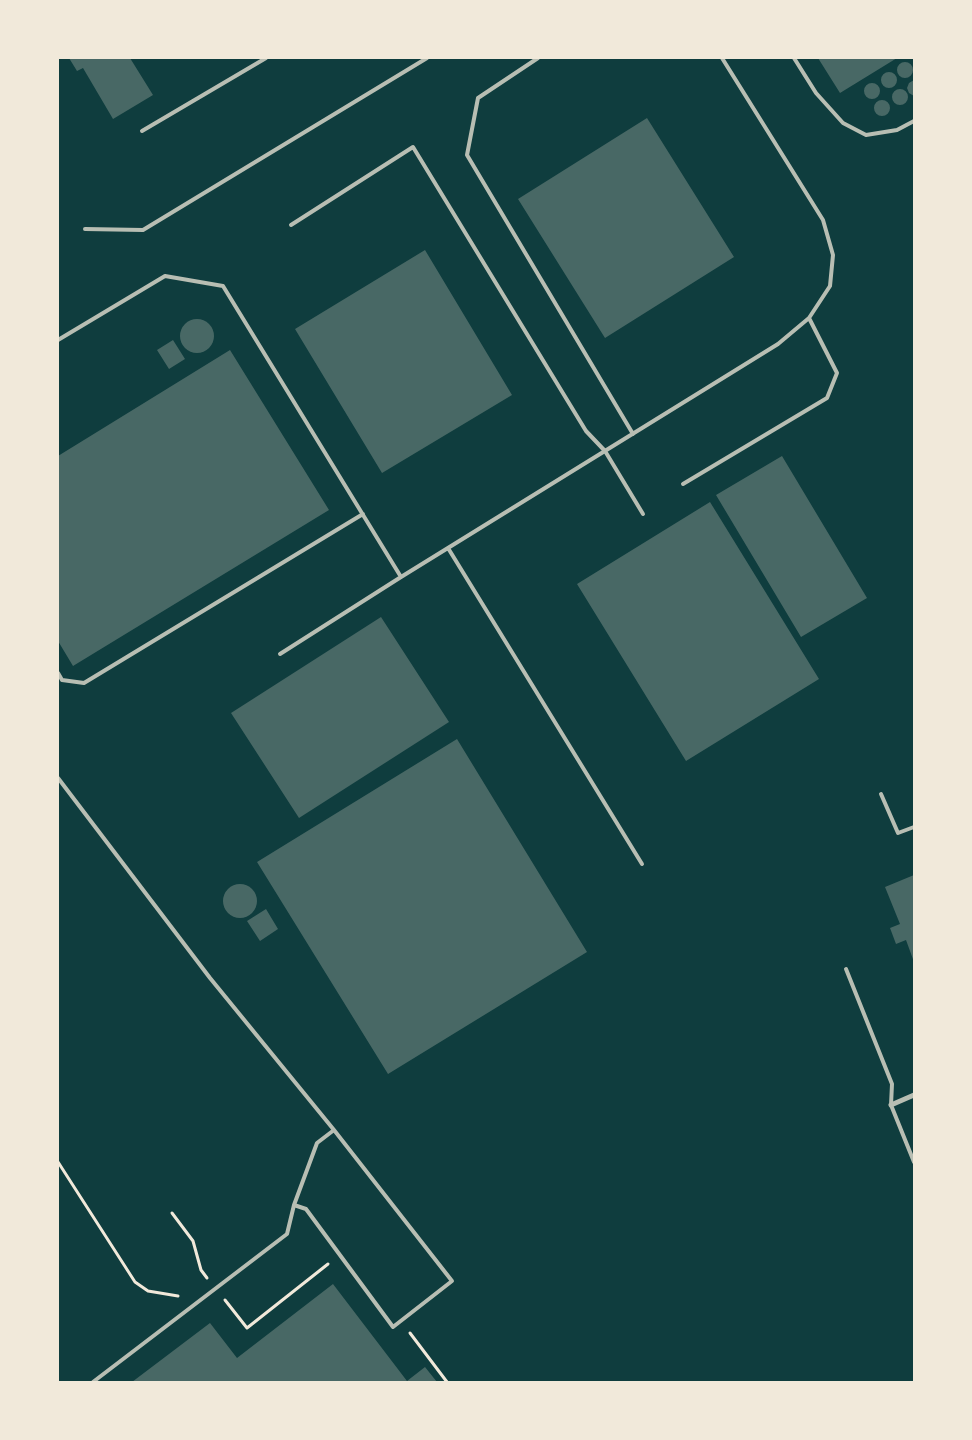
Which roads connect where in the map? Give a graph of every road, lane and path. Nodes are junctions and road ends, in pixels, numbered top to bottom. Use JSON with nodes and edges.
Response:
{"nodes":[{"id":1,"x":266,"y":58,"type":"edge"},
{"id":2,"x":427,"y":58,"type":"edge"},
{"id":3,"x":538,"y":58,"type":"edge"},
{"id":4,"x":722,"y":58,"type":"edge"},
{"id":5,"x":794,"y":58,"type":"edge"},
{"id":6,"x":914,"y":122,"type":"edge"},
{"id":7,"x":142,"y":131,"type":"dead end"},
{"id":8,"x":291,"y":225,"type":"dead end"},
{"id":9,"x":85,"y":229,"type":"dead end"},
{"id":10,"x":809,"y":318,"type":"junction"},
{"id":11,"x":58,"y":340,"type":"edge"},
{"id":12,"x":633,"y":434,"type":"junction"},
{"id":13,"x":604,"y":452,"type":"junction"},
{"id":14,"x":683,"y":484,"type":"dead end"},
{"id":15,"x":363,"y":514,"type":"junction"},
{"id":16,"x":643,"y":514,"type":"dead end"},
{"id":17,"x":448,"y":548,"type":"junction"},
{"id":18,"x":401,"y":577,"type":"junction"},
{"id":19,"x":280,"y":654,"type":"dead end"},
{"id":20,"x":58,"y":673,"type":"edge"},
{"id":21,"x":58,"y":778,"type":"edge"},
{"id":22,"x":881,"y":794,"type":"dead end"},
{"id":23,"x":914,"y":827,"type":"edge"},
{"id":24,"x":642,"y":864,"type":"dead end"},
{"id":25,"x":846,"y":968,"type":"dead end"},
{"id":26,"x":914,"y":1095,"type":"edge"},
{"id":27,"x":891,"y":1105,"type":"junction"},
{"id":28,"x":334,"y":1130,"type":"junction"},
{"id":29,"x":58,"y":1162,"type":"edge"},
{"id":30,"x":914,"y":1162,"type":"edge"},
{"id":31,"x":294,"y":1205,"type":"junction"},
{"id":32,"x":206,"y":1276,"type":"dead end"},
{"id":33,"x":198,"y":1281,"type":"dead end"},
{"id":34,"x":184,"y":1291,"type":"dead end"},
{"id":35,"x":401,"y":1320,"type":"junction"},
{"id":36,"x":93,"y":1382,"type":"edge"},
{"id":37,"x":447,"y":1382,"type":"edge"}],
"edges":[{"from":1,"to":7,"type":"lane"},
{"from":2,"to":9,"type":"lane"},
{"from":3,"to":12,"type":"lane"},
{"from":4,"to":10,"type":"lane"},
{"from":5,"to":6,"type":"lane"},
{"from":8,"to":13,"type":"lane"},
{"from":10,"to":12,"type":"lane"},
{"from":10,"to":14,"type":"lane"},
{"from":11,"to":15,"type":"lane"},
{"from":12,"to":13,"type":"lane"},
{"from":13,"to":16,"type":"lane"},
{"from":13,"to":17,"type":"lane"},
{"from":15,"to":18,"type":"lane"},
{"from":15,"to":20,"type":"lane"},
{"from":17,"to":18,"type":"lane"},
{"from":17,"to":24,"type":"lane"},
{"from":18,"to":19,"type":"lane"},
{"from":21,"to":28,"type":"lane"},
{"from":22,"to":23,"type":"lane"},
{"from":25,"to":27,"type":"lane"},
{"from":26,"to":27,"type":"street"},
{"from":27,"to":30,"type":"lane"},
{"from":28,"to":31,"type":"lane"},
{"from":28,"to":35,"type":"lane"},
{"from":29,"to":34,"type":"path"},
{"from":31,"to":35,"type":"lane"},
{"from":31,"to":36,"type":"lane"},
{"from":32,"to":33,"type":"path"},
{"from":35,"to":37,"type":"path"}]}
